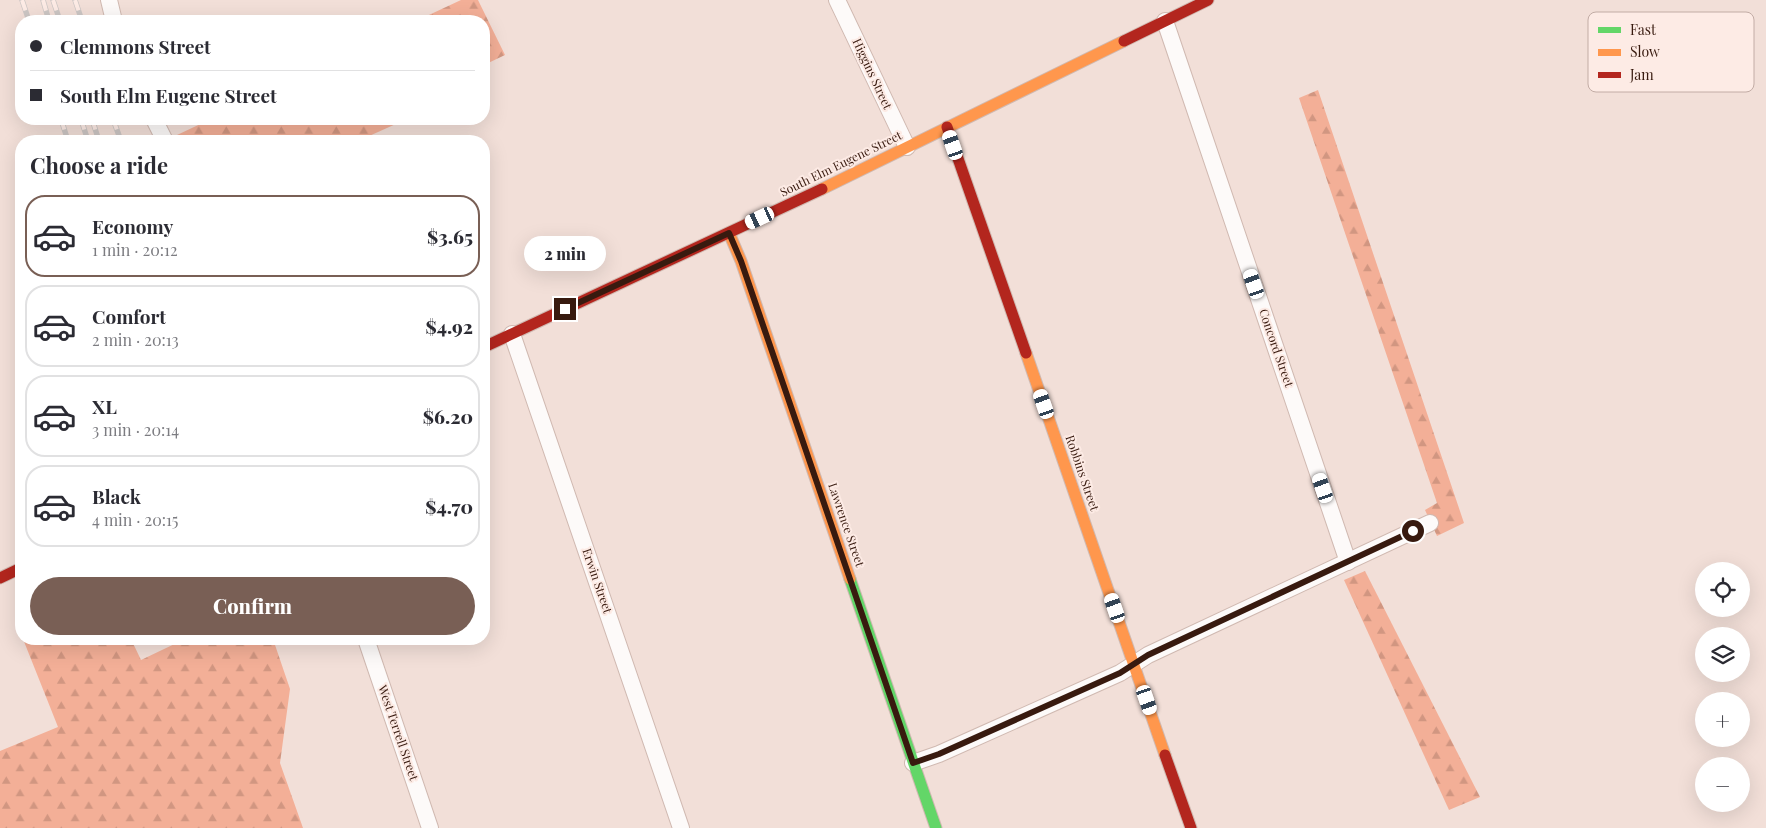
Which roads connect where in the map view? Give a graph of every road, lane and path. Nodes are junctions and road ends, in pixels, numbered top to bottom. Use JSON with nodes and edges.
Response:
{"nodes":[{"id":1,"x":109,"y":0,"type":"edge"},
{"id":2,"x":837,"y":0,"type":"edge"},
{"id":3,"x":1208,"y":0,"type":"edge"},
{"id":4,"x":113,"y":15,"type":"edge"},
{"id":5,"x":1165,"y":21,"type":"junction"},
{"id":6,"x":947,"y":127,"type":"junction"},
{"id":7,"x":906,"y":147,"type":"junction"},
{"id":8,"x":729,"y":233,"type":"junction"},
{"id":9,"x":512,"y":334,"type":"junction"},
{"id":10,"x":490,"y":344,"type":"edge"},
{"id":11,"x":1430,"y":523,"type":"dead end"},
{"id":12,"x":1348,"y":562,"type":"junction"},
{"id":13,"x":15,"y":571,"type":"edge"},
{"id":14,"x":0,"y":578,"type":"edge"},
{"id":15,"x":368,"y":645,"type":"edge"},
{"id":16,"x":1134,"y":664,"type":"junction"},
{"id":17,"x":913,"y":763,"type":"junction"},
{"id":18,"x":430,"y":828,"type":"edge"},
{"id":19,"x":681,"y":828,"type":"edge"},
{"id":20,"x":936,"y":828,"type":"edge"},
{"id":21,"x":1191,"y":828,"type":"edge"}],
"edges":[{"from":1,"to":4,"type":"street"},
{"from":2,"to":7,"type":"street","name":"Higgins Street"},
{"from":3,"to":5,"type":"street","name":"South Elm Eugene Street"},
{"from":5,"to":6,"type":"street","name":"South Elm Eugene Street"},
{"from":5,"to":12,"type":"street","name":"Concord Street"},
{"from":6,"to":7,"type":"street","name":"South Elm Eugene Street"},
{"from":6,"to":16,"type":"street","name":"Robbins Street"},
{"from":7,"to":8,"type":"street","name":"South Elm Eugene Street"},
{"from":8,"to":9,"type":"street","name":"South Elm Eugene Street"},
{"from":8,"to":17,"type":"street","name":"Lawrence Street"},
{"from":9,"to":10,"type":"street","name":"South Elm Eugene Street"},
{"from":9,"to":19,"type":"street","name":"Erwin Street"},
{"from":11,"to":12,"type":"street"},
{"from":12,"to":16,"type":"street"},
{"from":13,"to":14,"type":"street"},
{"from":15,"to":18,"type":"street","name":"West Terrell Street"},
{"from":16,"to":17,"type":"street"},
{"from":16,"to":21,"type":"street","name":"Robbins Street"},
{"from":17,"to":20,"type":"street","name":"Lawrence Street"}]}
